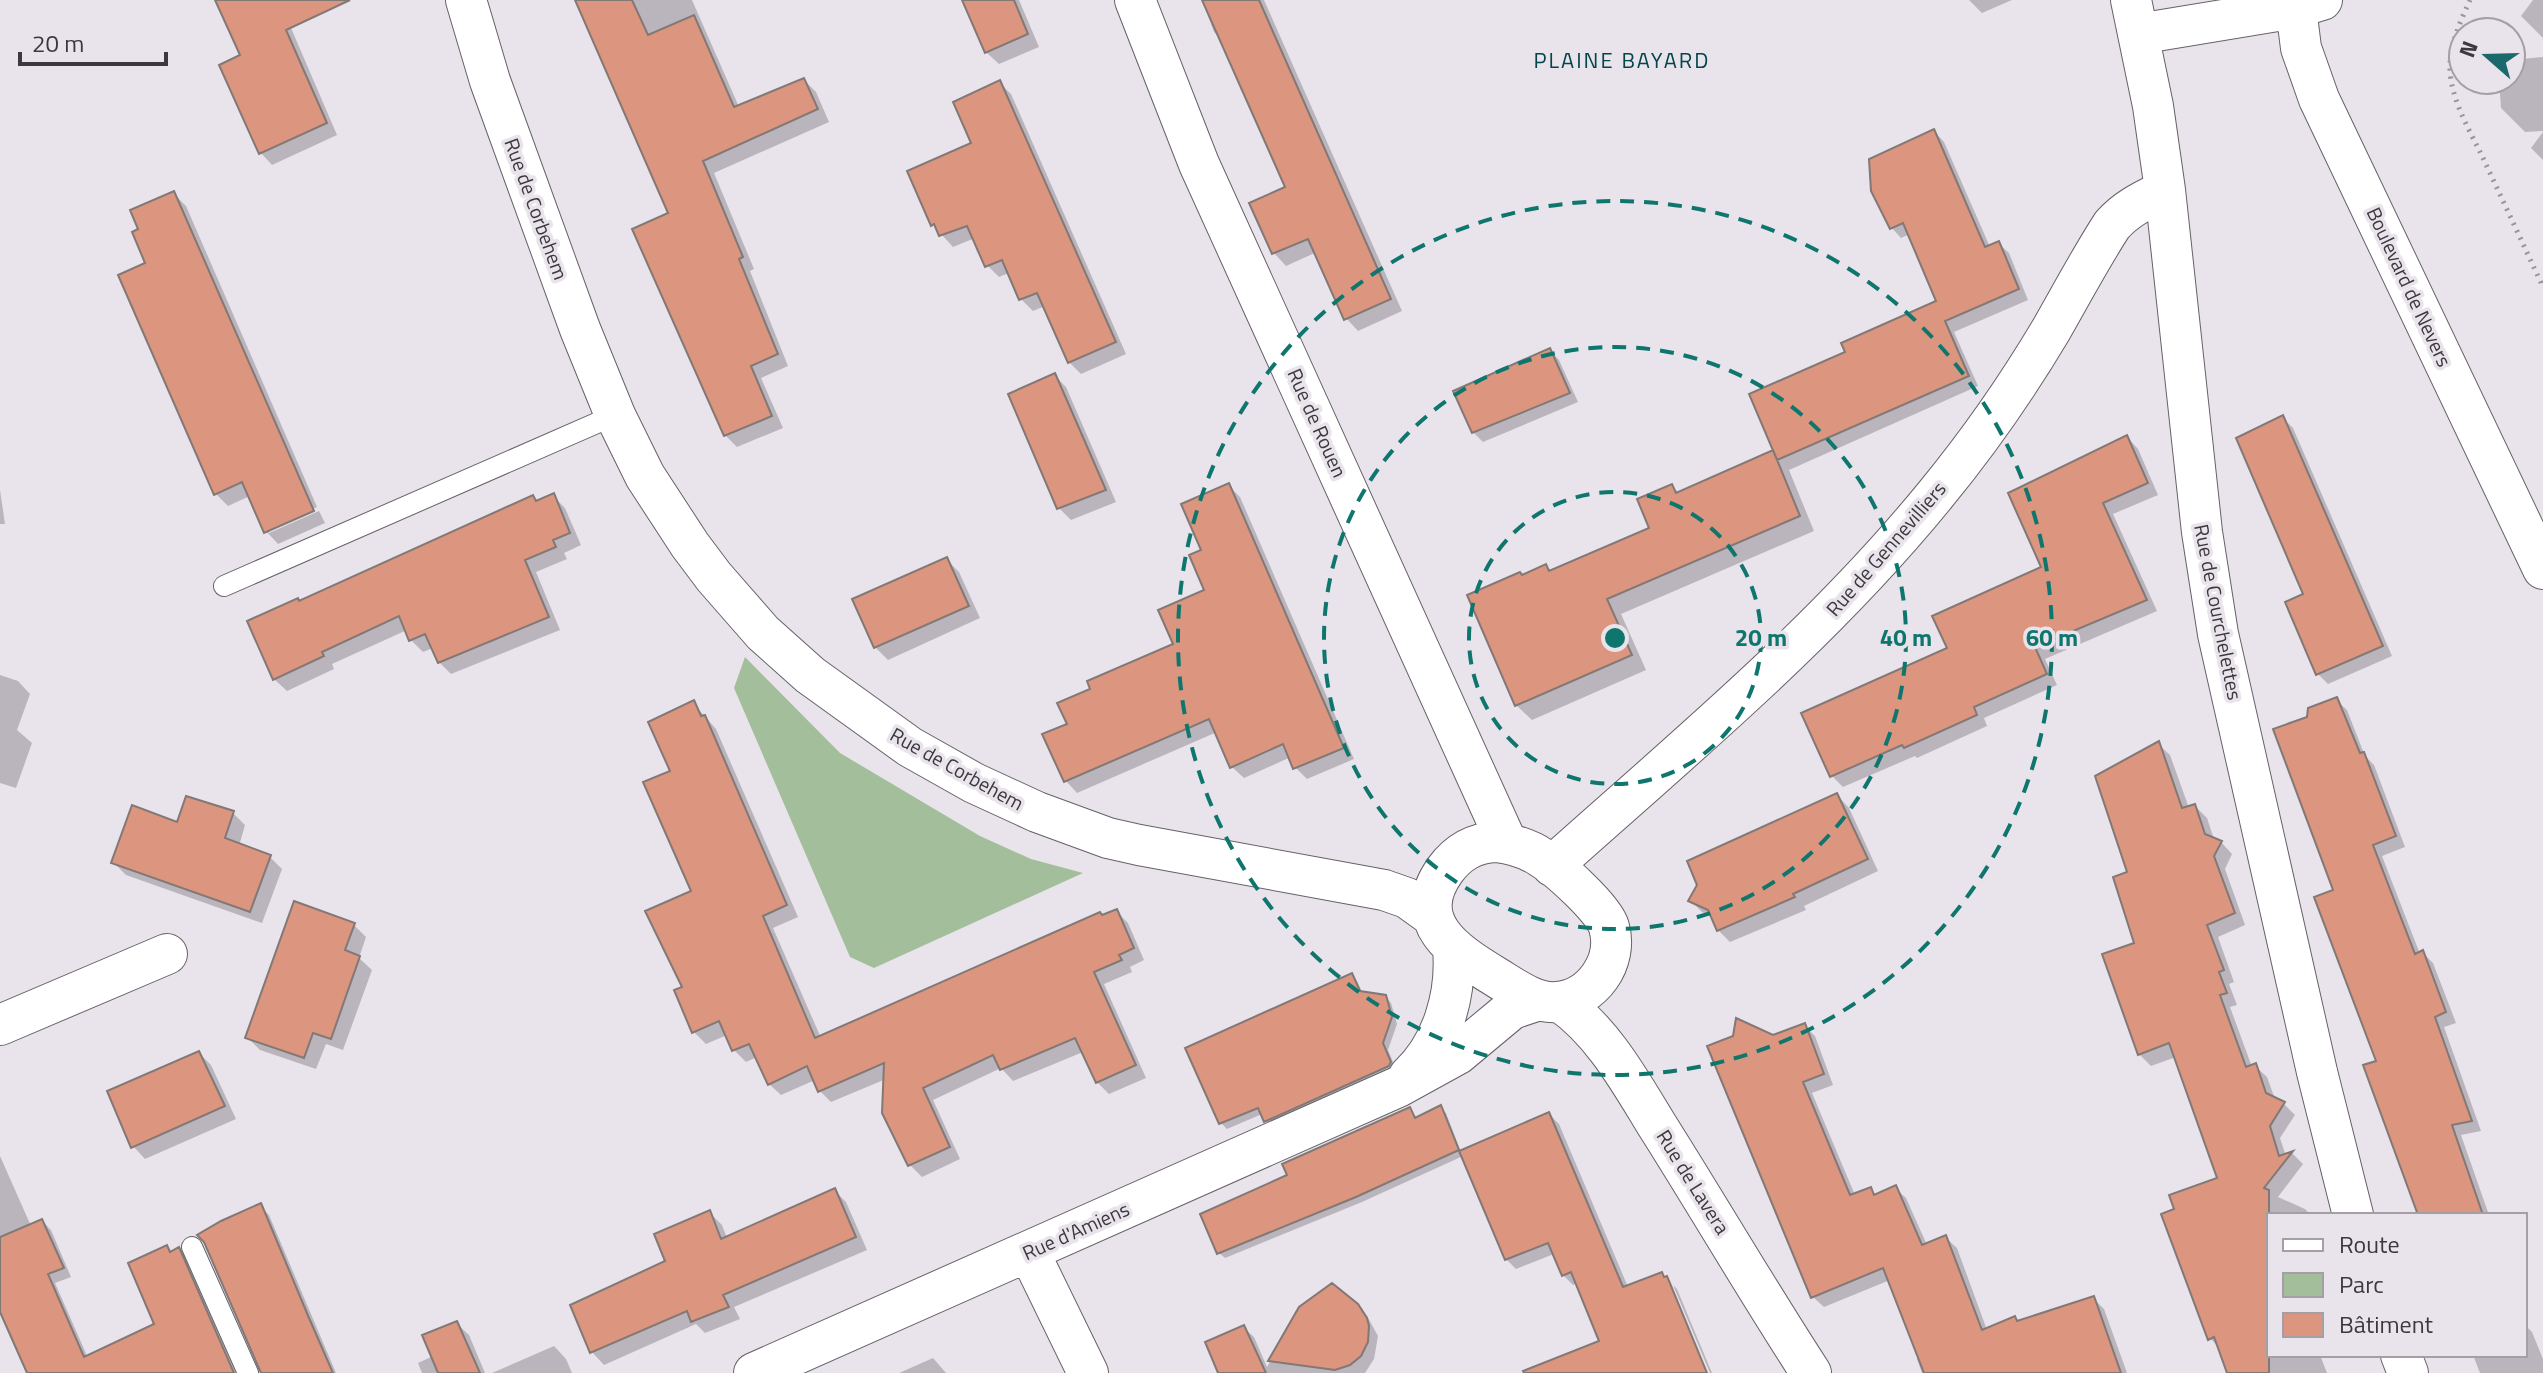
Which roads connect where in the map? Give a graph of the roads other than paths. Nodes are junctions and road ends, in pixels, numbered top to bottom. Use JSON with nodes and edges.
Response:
{"nodes":[{"id":1,"x":466,"y":0,"type":"edge"},
{"id":2,"x":1135,"y":0,"type":"edge"},
{"id":3,"x":2304,"y":3,"type":"edge"},
{"id":4,"x":2135,"y":17,"type":"edge"},
{"id":5,"x":2165,"y":190,"type":"junction"},
{"id":6,"x":615,"y":415,"type":"junction"},
{"id":7,"x":2543,"y":569,"type":"edge"},
{"id":8,"x":224,"y":586,"type":"dead end"},
{"id":9,"x":1507,"y":843,"type":"junction"},
{"id":10,"x":1552,"y":866,"type":"junction"},
{"id":11,"x":1443,"y":932,"type":"junction"},
{"id":12,"x":167,"y":954,"type":"dead end"},
{"id":13,"x":1550,"y":1001,"type":"junction"},
{"id":14,"x":0,"y":1025,"type":"edge"},
{"id":15,"x":1398,"y":1087,"type":"junction"},
{"id":16,"x":2352,"y":1213,"type":"edge"},
{"id":17,"x":192,"y":1247,"type":"dead end"},
{"id":18,"x":1029,"y":1252,"type":"junction"},
{"id":19,"x":248,"y":1373,"type":"edge"},
{"id":20,"x":754,"y":1373,"type":"edge"},
{"id":21,"x":1088,"y":1373,"type":"edge"},
{"id":22,"x":1811,"y":1373,"type":"edge"}],
"edges":[{"from":1,"to":6,"type":"street","name":"Rue de Corbehem"},
{"from":2,"to":9,"type":"street","name":"Rue de Rouen"},
{"from":3,"to":4,"type":"street"},
{"from":3,"to":7,"type":"street","name":"Boulevard de Nevers"},
{"from":4,"to":5,"type":"street","name":"Rue de Courchelettes"},
{"from":5,"to":10,"type":"street","name":"Rue de Gennevilliers"},
{"from":5,"to":16,"type":"street","name":"Rue de Courchelettes"},
{"from":6,"to":8,"type":"lane"},
{"from":6,"to":11,"type":"street","name":"Rue de Corbehem"},
{"from":9,"to":10,"type":"street"},
{"from":9,"to":11,"type":"street"},
{"from":10,"to":13,"type":"street"},
{"from":11,"to":13,"type":"street"},
{"from":11,"to":15,"type":"street","name":"Rue d'Amiens"},
{"from":12,"to":14,"type":"street"},
{"from":13,"to":15,"type":"street","name":"Rue d'Amiens"},
{"from":13,"to":22,"type":"street","name":"Rue de Lavera"},
{"from":15,"to":18,"type":"street","name":"Rue d'Amiens"},
{"from":17,"to":19,"type":"lane"},
{"from":18,"to":20,"type":"street","name":"Rue d'Amiens"},
{"from":18,"to":21,"type":"street"}]}
